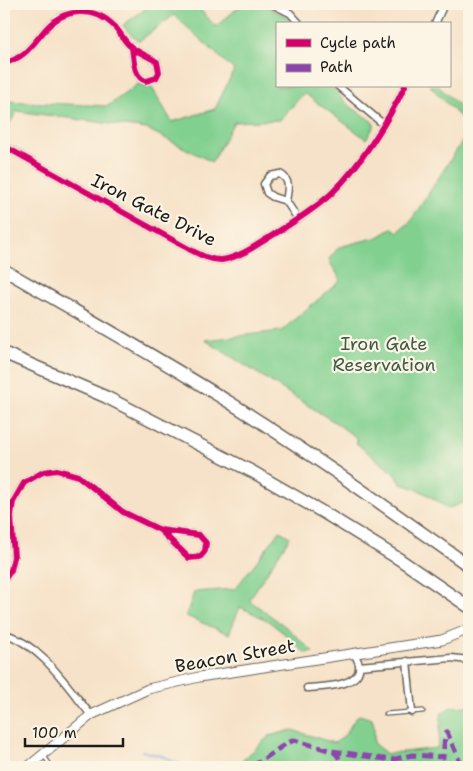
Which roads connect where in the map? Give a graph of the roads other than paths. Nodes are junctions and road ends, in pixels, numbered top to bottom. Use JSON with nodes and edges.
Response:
{"nodes":[{"id":1,"x":272,"y":4,"type":"edge"},
{"id":2,"x":444,"y":4,"type":"edge"},
{"id":3,"x":298,"y":22,"type":"edge"},
{"id":4,"x":435,"y":22,"type":"edge"},
{"id":5,"x":132,"y":48,"type":"junction"},
{"id":6,"x":4,"y":63,"type":"edge"},
{"id":7,"x":340,"y":88,"type":"edge"},
{"id":8,"x":404,"y":88,"type":"edge"},
{"id":9,"x":383,"y":124,"type":"junction"},
{"id":10,"x":4,"y":146,"type":"edge"},
{"id":11,"x":286,"y":201,"type":"junction"},
{"id":12,"x":298,"y":218,"type":"junction"},
{"id":13,"x":4,"y":270,"type":"edge"},
{"id":14,"x":4,"y":353,"type":"edge"},
{"id":15,"x":160,"y":530,"type":"junction"},
{"id":16,"x":469,"y":566,"type":"edge"},
{"id":17,"x":4,"y":580,"type":"edge"},
{"id":18,"x":469,"y":607,"type":"edge"},
{"id":19,"x":469,"y":629,"type":"edge"},
{"id":20,"x":4,"y":633,"type":"edge"},
{"id":21,"x":354,"y":653,"type":"junction"},
{"id":22,"x":469,"y":660,"type":"edge"},
{"id":23,"x":407,"y":661,"type":"junction"},
{"id":24,"x":359,"y":666,"type":"junction"},
{"id":25,"x":308,"y":688,"type":"dead end"},
{"id":26,"x":423,"y":711,"type":"dead end"},
{"id":27,"x":412,"y":712,"type":"junction"},
{"id":28,"x":386,"y":714,"type":"dead end"},
{"id":29,"x":91,"y":715,"type":"junction"},
{"id":30,"x":43,"y":755,"type":"junction"},
{"id":31,"x":51,"y":766,"type":"edge"},
{"id":32,"x":28,"y":767,"type":"edge"}],
"edges":[{"from":1,"to":3,"type":"street"},
{"from":2,"to":4,"type":"street"},
{"from":5,"to":5,"type":"street"},
{"from":5,"to":6,"type":"street"},
{"from":7,"to":9,"type":"street"},
{"from":8,"to":9,"type":"street","name":"Iron Gate Drive"},
{"from":9,"to":12,"type":"street","name":"Iron Gate Drive"},
{"from":10,"to":12,"type":"street","name":"Iron Gate Drive"},
{"from":11,"to":11,"type":"street"},
{"from":11,"to":12,"type":"street"},
{"from":13,"to":16,"type":"highway"},
{"from":14,"to":18,"type":"highway"},
{"from":15,"to":15,"type":"street"},
{"from":15,"to":17,"type":"street"},
{"from":19,"to":21,"type":"main road","name":"Beacon Street"},
{"from":20,"to":29,"type":"street"},
{"from":21,"to":24,"type":"street"},
{"from":21,"to":29,"type":"main road","name":"Beacon Street"},
{"from":22,"to":23,"type":"street"},
{"from":23,"to":24,"type":"street"},
{"from":23,"to":27,"type":"street"},
{"from":24,"to":25,"type":"street"},
{"from":26,"to":27,"type":"lane"},
{"from":27,"to":28,"type":"lane"},
{"from":29,"to":30,"type":"main road","name":"Beacon Street"},
{"from":30,"to":31,"type":"lane"},
{"from":30,"to":32,"type":"main road","name":"Beacon Street"}]}
